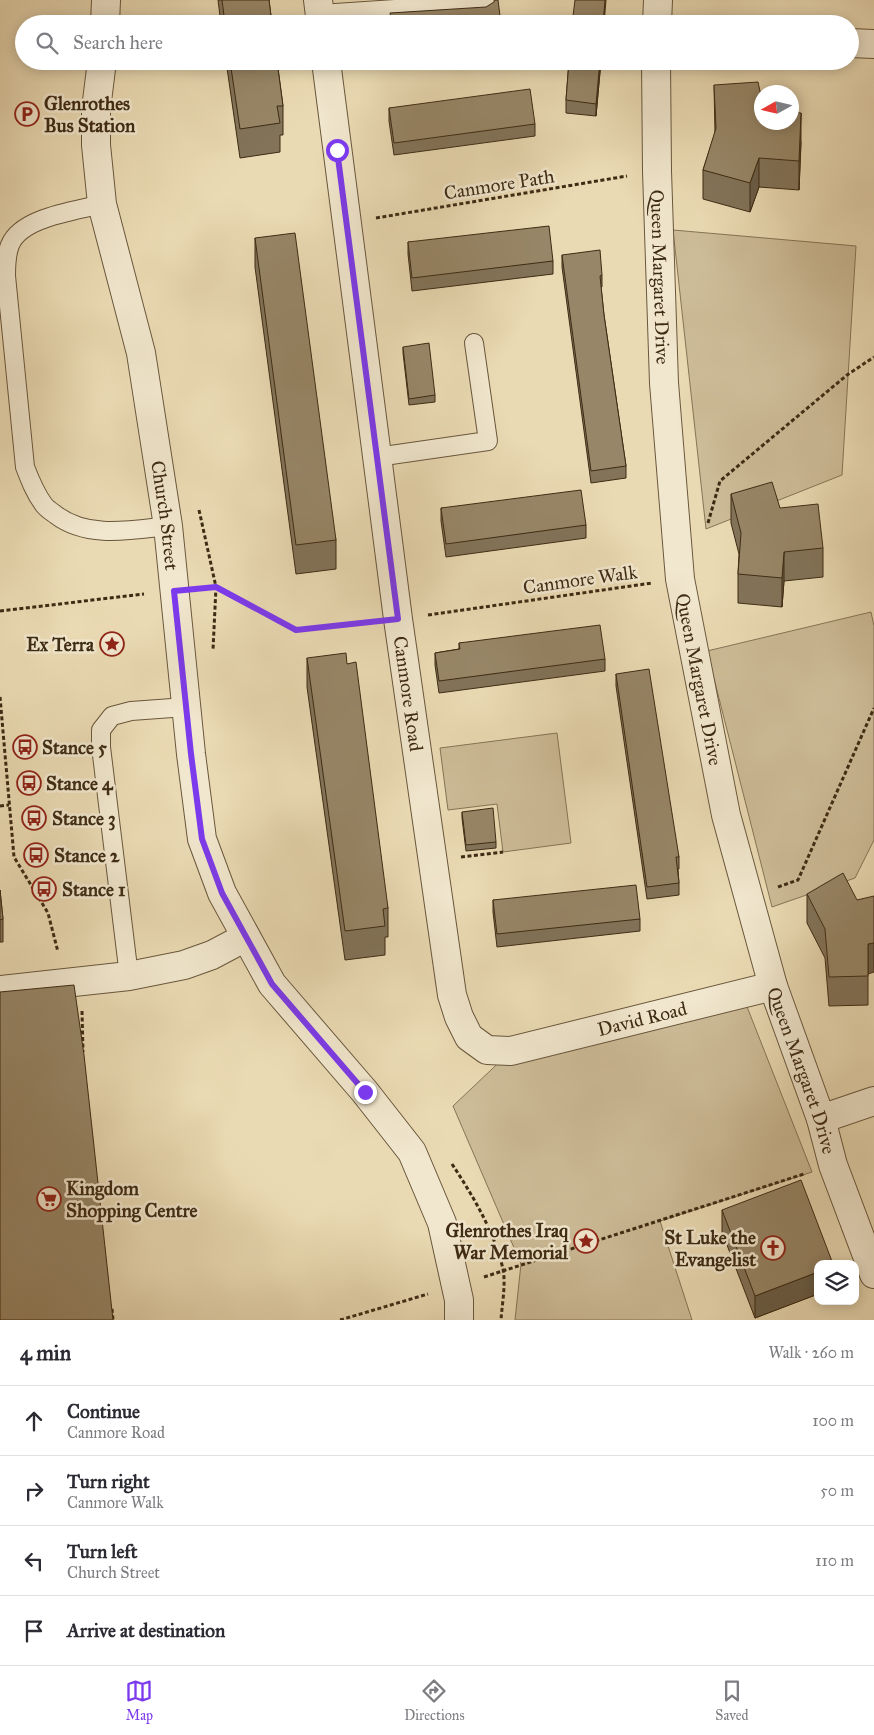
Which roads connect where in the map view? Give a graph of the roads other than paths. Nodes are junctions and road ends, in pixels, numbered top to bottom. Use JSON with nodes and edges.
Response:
{"nodes":[{"id":1,"x":106,"y":0,"type":"edge"},
{"id":2,"x":658,"y":0,"type":"edge"},
{"id":3,"x":485,"y":2,"type":"dead end"},
{"id":4,"x":320,"y":13,"type":"edge"},
{"id":5,"x":105,"y":15,"type":"edge"},
{"id":6,"x":657,"y":15,"type":"edge"},
{"id":7,"x":859,"y":43,"type":"edge"},
{"id":8,"x":874,"y":44,"type":"edge"},
{"id":9,"x":101,"y":70,"type":"edge"},
{"id":10,"x":327,"y":70,"type":"edge"},
{"id":11,"x":656,"y":70,"type":"edge"},
{"id":12,"x":102,"y":204,"type":"junction"},
{"id":13,"x":474,"y":343,"type":"dead end"},
{"id":14,"x":377,"y":457,"type":"junction"},
{"id":15,"x":168,"y":526,"type":"junction"},
{"id":16,"x":186,"y":707,"type":"junction"},
{"id":17,"x":246,"y":938,"type":"junction"},
{"id":18,"x":129,"y":976,"type":"junction"},
{"id":19,"x":773,"y":986,"type":"junction"},
{"id":20,"x":0,"y":990,"type":"edge"},
{"id":21,"x":511,"y":1051,"type":"joint"},
{"id":22,"x":874,"y":1101,"type":"edge"},
{"id":23,"x":821,"y":1119,"type":"junction"},
{"id":24,"x":874,"y":1274,"type":"edge"},
{"id":25,"x":459,"y":1320,"type":"edge"}],
"edges":[{"from":1,"to":5,"type":"street"},
{"from":2,"to":6,"type":"street"},
{"from":3,"to":4,"type":"lane"},
{"from":7,"to":8,"type":"street"},
{"from":9,"to":12,"type":"street","name":"Church Street"},
{"from":10,"to":14,"type":"street","name":"Canmore Road"},
{"from":11,"to":19,"type":"street","name":"Queen Margaret Drive"},
{"from":12,"to":15,"type":"street","name":"Church Street"},
{"from":12,"to":15,"type":"lane"},
{"from":13,"to":14,"type":"lane"},
{"from":14,"to":21,"type":"street","name":"Canmore Road"},
{"from":15,"to":16,"type":"street","name":"Church Street"},
{"from":16,"to":17,"type":"street","name":"Church Street"},
{"from":16,"to":18,"type":"lane"},
{"from":17,"to":18,"type":"street"},
{"from":17,"to":25,"type":"street","name":"Church Street"},
{"from":18,"to":20,"type":"street"},
{"from":19,"to":21,"type":"street","name":"David Road"},
{"from":19,"to":23,"type":"street","name":"Queen Margaret Drive"},
{"from":22,"to":23,"type":"street"},
{"from":23,"to":24,"type":"street","name":"Queen Margaret Drive"}]}
